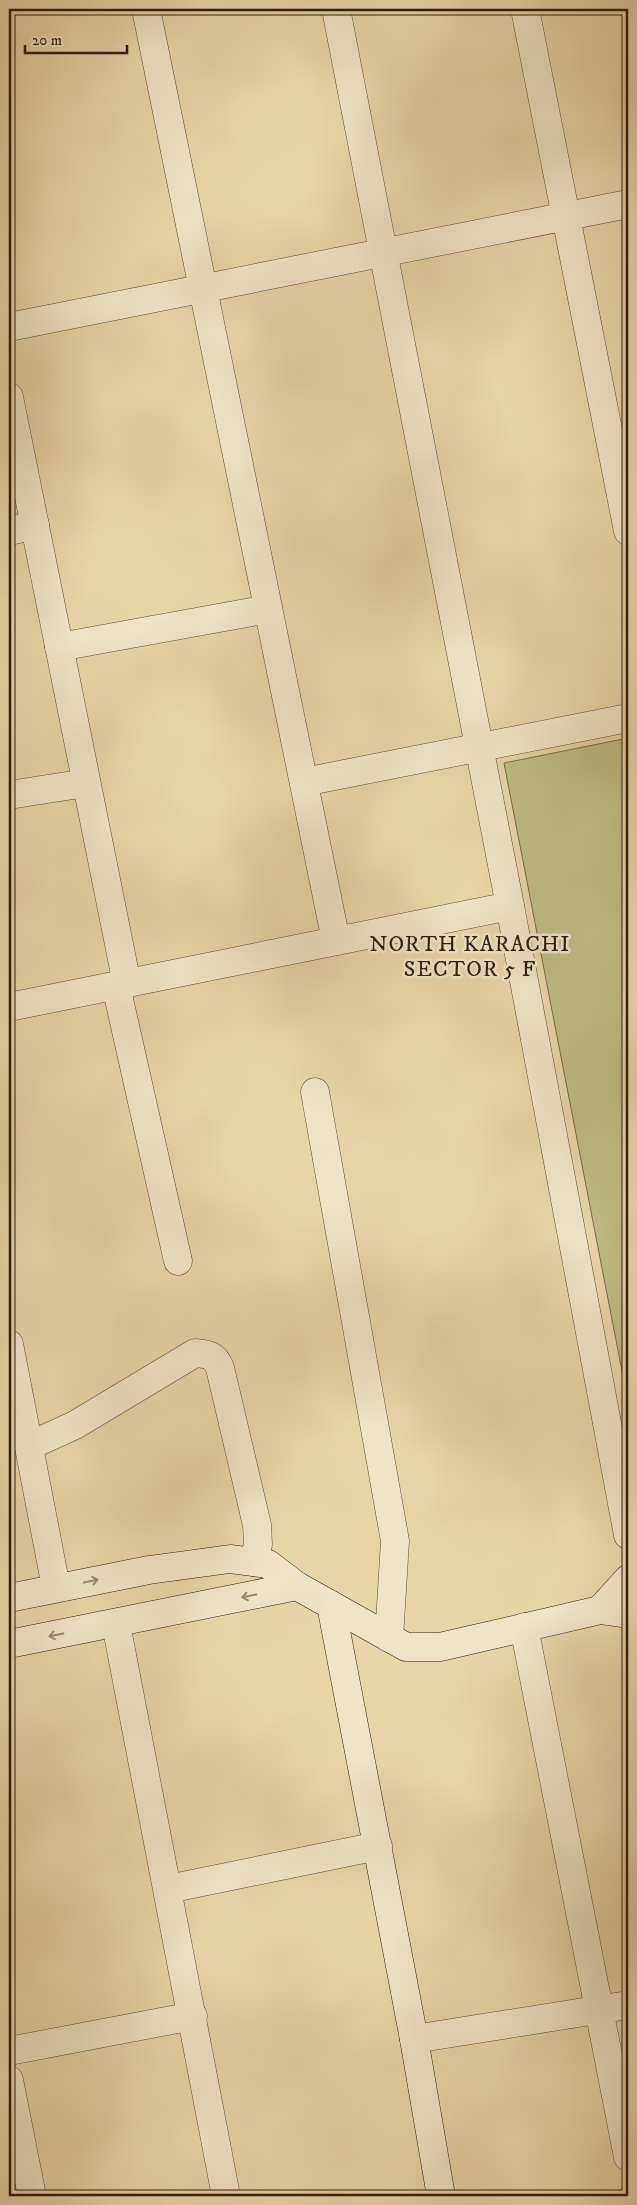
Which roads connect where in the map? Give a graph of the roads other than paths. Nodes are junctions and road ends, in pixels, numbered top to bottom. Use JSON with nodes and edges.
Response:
{"nodes":[{"id":1,"x":146,"y":9,"type":"edge"},
{"id":2,"x":336,"y":9,"type":"edge"},
{"id":3,"x":525,"y":9,"type":"edge"},
{"id":4,"x":628,"y":204,"type":"edge"},
{"id":5,"x":566,"y":216,"type":"junction"},
{"id":6,"x":383,"y":253,"type":"junction"},
{"id":7,"x":203,"y":289,"type":"junction"},
{"id":8,"x":9,"y":328,"type":"edge"},
{"id":9,"x":9,"y":397,"type":"edge"},
{"id":10,"x":22,"y":528,"type":"edge"},
{"id":11,"x":628,"y":531,"type":"edge"},
{"id":12,"x":268,"y":609,"type":"junction"},
{"id":13,"x":59,"y":647,"type":"junction"},
{"id":14,"x":628,"y":718,"type":"edge"},
{"id":15,"x":479,"y":748,"type":"junction"},
{"id":16,"x":304,"y":782,"type":"junction"},
{"id":17,"x":86,"y":783,"type":"junction"},
{"id":18,"x":9,"y":795,"type":"edge"},
{"id":19,"x":510,"y":906,"type":"junction"},
{"id":20,"x":336,"y":940,"type":"junction"},
{"id":21,"x":121,"y":985,"type":"junction"},
{"id":22,"x":9,"y":1007,"type":"edge"},
{"id":23,"x":316,"y":1092,"type":"dead end"},
{"id":24,"x":178,"y":1261,"type":"dead end"},
{"id":25,"x":9,"y":1344,"type":"edge"},
{"id":26,"x":28,"y":1446,"type":"junction"},
{"id":27,"x":628,"y":1535,"type":"edge"},
{"id":28,"x":254,"y":1562,"type":"junction"},
{"id":29,"x":628,"y":1579,"type":"edge"},
{"id":30,"x":297,"y":1586,"type":"junction"},
{"id":31,"x":56,"y":1587,"type":"junction"},
{"id":32,"x":9,"y":1598,"type":"edge"},
{"id":33,"x":331,"y":1605,"type":"junction"},
{"id":34,"x":600,"y":1610,"type":"junction"},
{"id":35,"x":628,"y":1614,"type":"edge"},
{"id":36,"x":116,"y":1624,"type":"junction"},
{"id":37,"x":524,"y":1627,"type":"junction"},
{"id":38,"x":389,"y":1638,"type":"junction"},
{"id":39,"x":9,"y":1644,"type":"edge"},
{"id":40,"x":378,"y":1846,"type":"junction"},
{"id":41,"x":168,"y":1889,"type":"junction"},
{"id":42,"x":628,"y":2004,"type":"edge"},
{"id":43,"x":600,"y":2009,"type":"junction"},
{"id":44,"x":192,"y":2016,"type":"junction"},
{"id":45,"x":414,"y":2039,"type":"junction"},
{"id":46,"x":9,"y":2051,"type":"edge"},
{"id":47,"x":9,"y":2080,"type":"edge"},
{"id":48,"x":628,"y":2157,"type":"edge"},
{"id":49,"x":32,"y":2196,"type":"edge"},
{"id":50,"x":226,"y":2196,"type":"edge"},
{"id":51,"x":441,"y":2196,"type":"edge"}],
"edges":[{"from":1,"to":7,"type":"street"},
{"from":2,"to":6,"type":"street"},
{"from":3,"to":5,"type":"street"},
{"from":4,"to":5,"type":"street"},
{"from":5,"to":6,"type":"street"},
{"from":5,"to":11,"type":"street"},
{"from":6,"to":7,"type":"street"},
{"from":6,"to":15,"type":"street"},
{"from":7,"to":8,"type":"street"},
{"from":7,"to":12,"type":"street"},
{"from":9,"to":10,"type":"street"},
{"from":10,"to":13,"type":"street"},
{"from":12,"to":13,"type":"street"},
{"from":12,"to":16,"type":"street"},
{"from":13,"to":17,"type":"street"},
{"from":14,"to":15,"type":"street"},
{"from":15,"to":16,"type":"street"},
{"from":15,"to":19,"type":"street"},
{"from":16,"to":20,"type":"street"},
{"from":17,"to":18,"type":"street"},
{"from":17,"to":21,"type":"street"},
{"from":19,"to":20,"type":"street"},
{"from":19,"to":27,"type":"street"},
{"from":20,"to":21,"type":"street"},
{"from":21,"to":22,"type":"street"},
{"from":21,"to":24,"type":"street"},
{"from":23,"to":38,"type":"street"},
{"from":25,"to":26,"type":"street"},
{"from":26,"to":28,"type":"street"},
{"from":26,"to":31,"type":"street"},
{"from":28,"to":30,"type":"street"},
{"from":31,"to":28,"type":"street","one_way":true},
{"from":29,"to":34,"type":"street"},
{"from":30,"to":33,"type":"street"},
{"from":30,"to":36,"type":"street","one_way":true},
{"from":31,"to":32,"type":"street"},
{"from":33,"to":38,"type":"street"},
{"from":33,"to":40,"type":"street"},
{"from":34,"to":35,"type":"street"},
{"from":34,"to":37,"type":"street"},
{"from":36,"to":39,"type":"street","one_way":true},
{"from":36,"to":41,"type":"street"},
{"from":37,"to":38,"type":"street"},
{"from":37,"to":43,"type":"street"},
{"from":40,"to":41,"type":"street"},
{"from":40,"to":45,"type":"street"},
{"from":41,"to":44,"type":"street"},
{"from":42,"to":43,"type":"street"},
{"from":43,"to":45,"type":"street"},
{"from":43,"to":48,"type":"street"},
{"from":44,"to":46,"type":"street"},
{"from":44,"to":50,"type":"street"},
{"from":45,"to":51,"type":"street"},
{"from":47,"to":49,"type":"street"}]}
